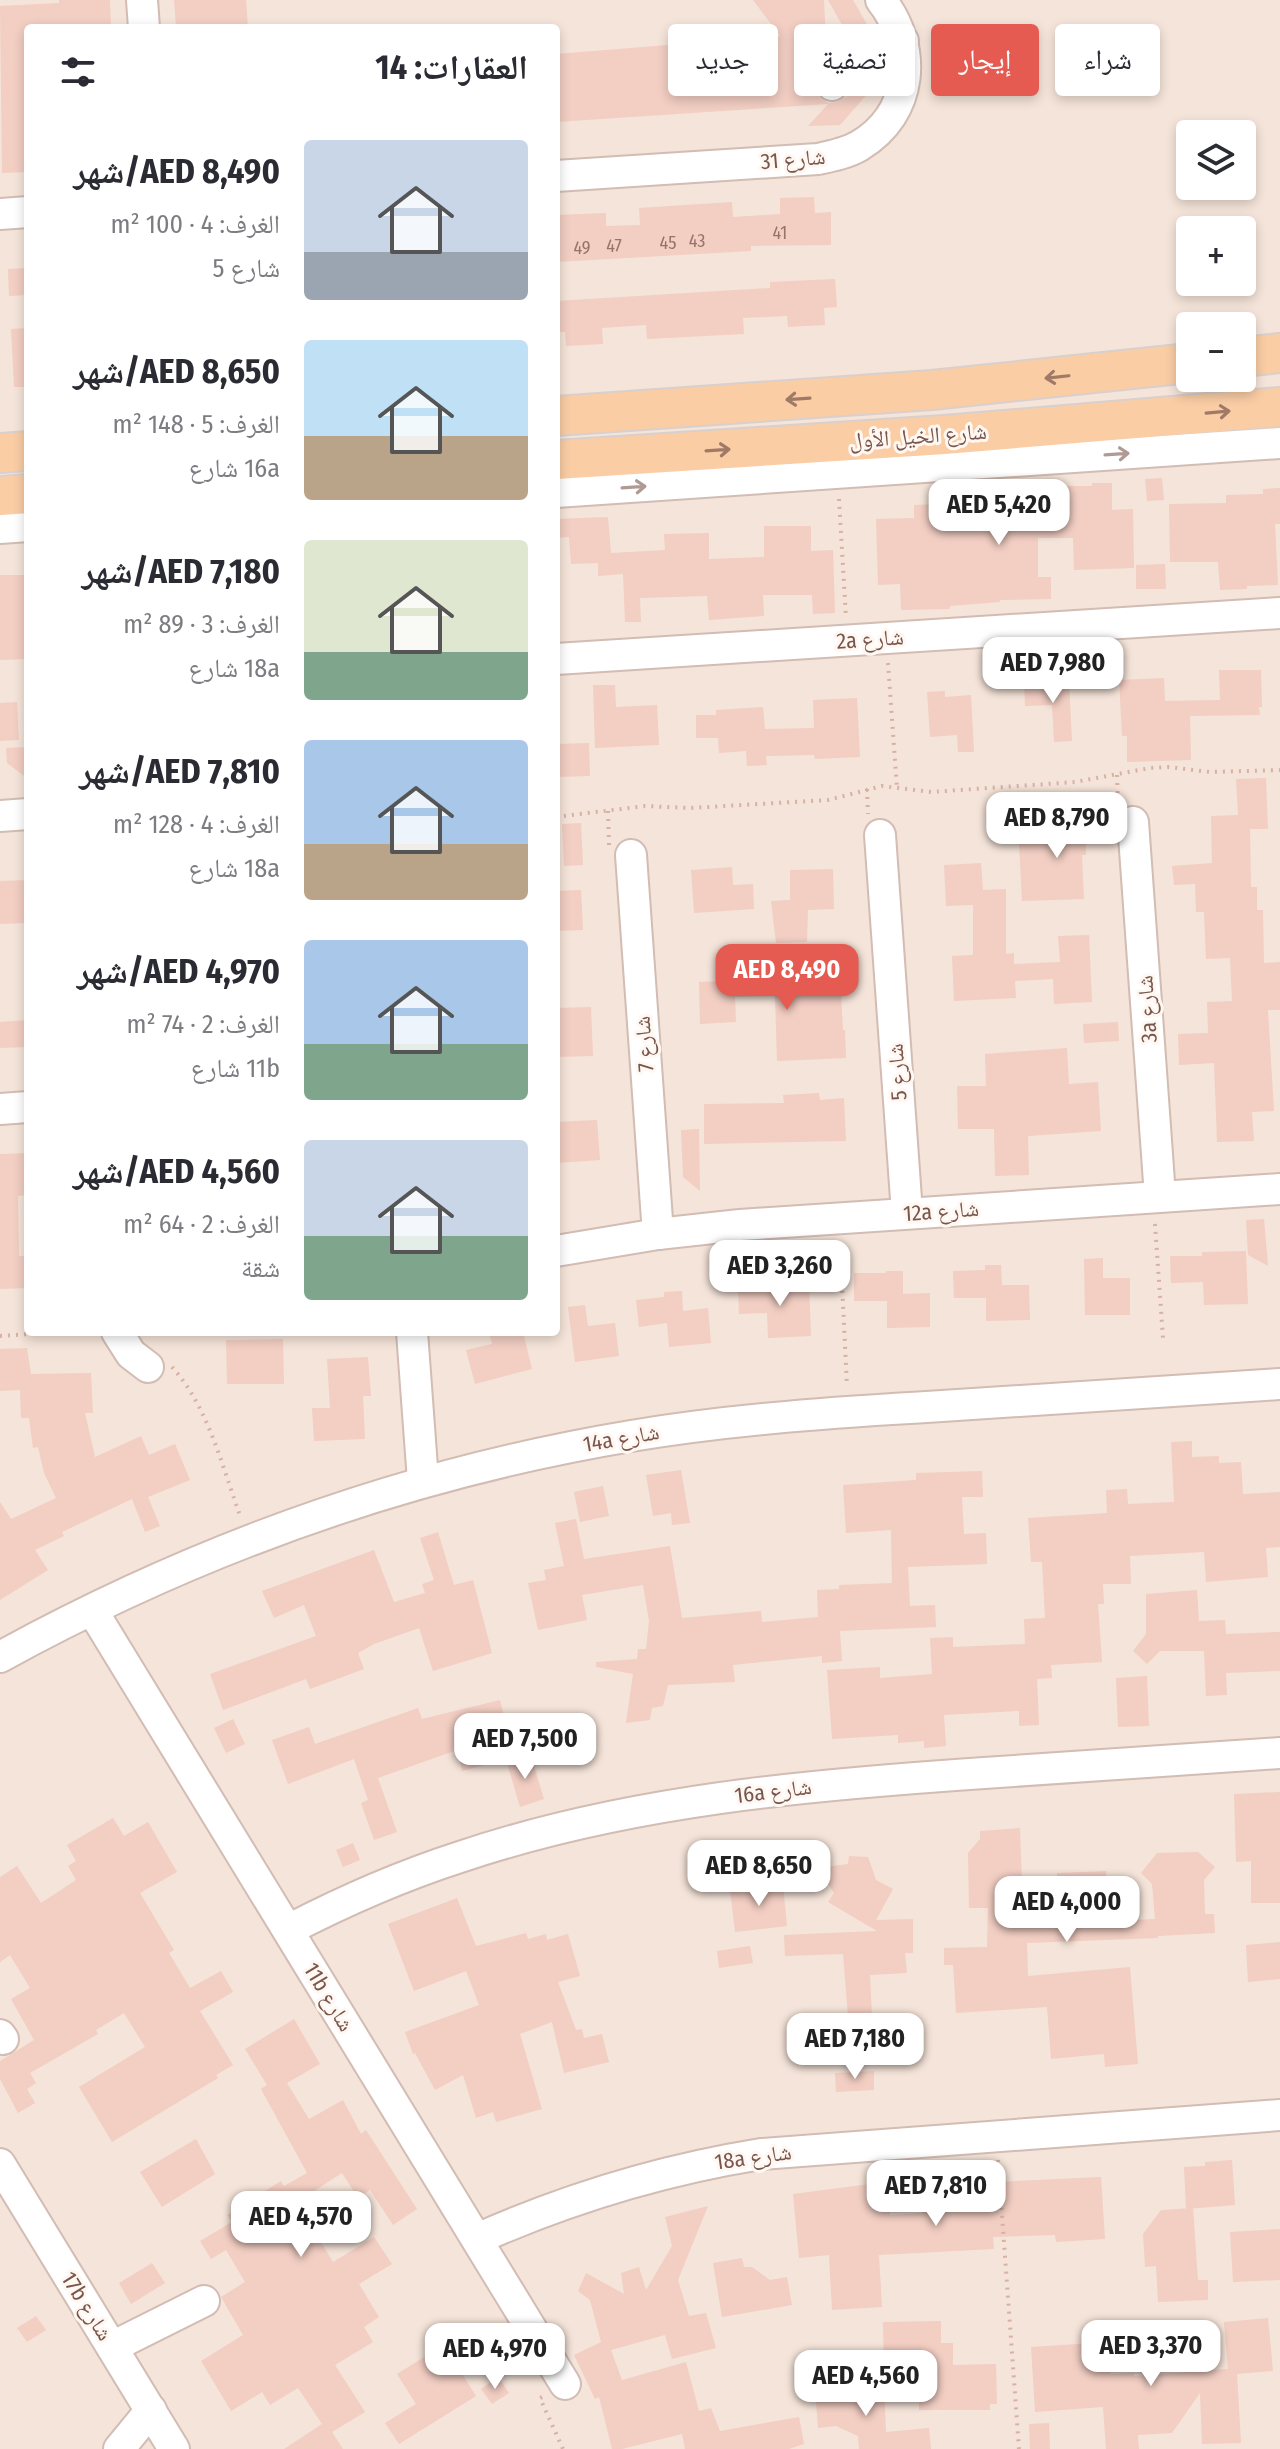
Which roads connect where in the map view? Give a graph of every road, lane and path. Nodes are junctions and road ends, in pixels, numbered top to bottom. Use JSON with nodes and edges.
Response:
{"nodes":[{"id":1,"x":142,"y":0,"type":"edge"},
{"id":2,"x":893,"y":3,"type":"edge"},
{"id":3,"x":144,"y":24,"type":"edge"},
{"id":4,"x":899,"y":24,"type":"edge"},
{"id":5,"x":901,"y":96,"type":"edge"},
{"id":6,"x":560,"y":176,"type":"edge"},
{"id":7,"x":24,"y":212,"type":"edge"},
{"id":8,"x":0,"y":214,"type":"edge"},
{"id":9,"x":1280,"y":353,"type":"edge"},
{"id":10,"x":1256,"y":356,"type":"edge"},
{"id":11,"x":1176,"y":364,"type":"edge"},
{"id":12,"x":1280,"y":407,"type":"edge"},
{"id":13,"x":560,"y":416,"type":"edge"},
{"id":14,"x":0,"y":437,"type":"edge"},
{"id":15,"x":1280,"y":443,"type":"edge"},
{"id":16,"x":24,"y":448,"type":"edge"},
{"id":17,"x":24,"y":450,"type":"edge"},
{"id":18,"x":0,"y":453,"type":"edge"},
{"id":19,"x":560,"y":460,"type":"edge"},
{"id":20,"x":837,"y":472,"type":"junction"},
{"id":21,"x":560,"y":492,"type":"edge"},
{"id":22,"x":24,"y":494,"type":"edge"},
{"id":23,"x":0,"y":496,"type":"edge"},
{"id":24,"x":24,"y":526,"type":"edge"},
{"id":25,"x":0,"y":528,"type":"edge"},
{"id":26,"x":1280,"y":613,"type":"edge"},
{"id":27,"x":887,"y":638,"type":"junction"},
{"id":28,"x":848,"y":640,"type":"junction"},
{"id":29,"x":560,"y":659,"type":"edge"},
{"id":30,"x":1280,"y":770,"type":"edge"},
{"id":31,"x":897,"y":789,"type":"junction"},
{"id":32,"x":24,"y":814,"type":"edge"},
{"id":33,"x":0,"y":816,"type":"edge"},
{"id":34,"x":560,"y":817,"type":"edge"},
{"id":35,"x":1133,"y":822,"type":"dead end"},
{"id":36,"x":880,"y":835,"type":"dead end"},
{"id":37,"x":631,"y":855,"type":"dead end"},
{"id":38,"x":24,"y":1107,"type":"edge"},
{"id":39,"x":0,"y":1109,"type":"edge"},
{"id":40,"x":1280,"y":1189,"type":"edge"},
{"id":41,"x":1157,"y":1197,"type":"junction"},
{"id":42,"x":907,"y":1213,"type":"junction"},
{"id":43,"x":839,"y":1217,"type":"junction"},
{"id":44,"x":658,"y":1234,"type":"junction"},
{"id":45,"x":560,"y":1250,"type":"edge"},
{"id":46,"x":24,"y":1334,"type":"edge"},
{"id":47,"x":0,"y":1336,"type":"edge"},
{"id":48,"x":120,"y":1336,"type":"edge"},
{"id":49,"x":412,"y":1336,"type":"edge"},
{"id":50,"x":1163,"y":1338,"type":"dead end"},
{"id":51,"x":157,"y":1364,"type":"joint"},
{"id":52,"x":1280,"y":1384,"type":"edge"},
{"id":53,"x":848,"y":1412,"type":"junction"},
{"id":54,"x":423,"y":1481,"type":"junction"},
{"id":55,"x":250,"y":1540,"type":"junction"},
{"id":56,"x":92,"y":1610,"type":"junction"},
{"id":57,"x":0,"y":1657,"type":"edge"},
{"id":58,"x":1280,"y":1753,"type":"edge"},
{"id":59,"x":288,"y":1930,"type":"junction"},
{"id":60,"x":1280,"y":2115,"type":"edge"},
{"id":61,"x":996,"y":2135,"type":"junction"},
{"id":62,"x":0,"y":2164,"type":"edge"},
{"id":63,"x":477,"y":2239,"type":"junction"},
{"id":64,"x":204,"y":2301,"type":"dead end"},
{"id":65,"x":112,"y":2347,"type":"junction"},
{"id":66,"x":565,"y":2384,"type":"joint"},
{"id":67,"x":151,"y":2410,"type":"junction"},
{"id":68,"x":119,"y":2449,"type":"edge"},
{"id":69,"x":174,"y":2449,"type":"edge"},
{"id":70,"x":563,"y":2449,"type":"edge"},
{"id":71,"x":1019,"y":2449,"type":"edge"}],
"edges":[{"from":1,"to":3,"type":"street"},
{"from":2,"to":4,"type":"street","name":"شارع 31"},
{"from":5,"to":6,"type":"street","name":"شارع 31"},
{"from":7,"to":8,"type":"street"},
{"from":9,"to":10,"type":"main road"},
{"from":11,"to":13,"type":"main road","name":"شارع الخيل الأول","one_way":true},
{"from":19,"to":12,"type":"main road","name":"شارع الخيل الأول","one_way":true},
{"from":14,"to":16,"type":"street"},
{"from":20,"to":15,"type":"street","one_way":true},
{"from":17,"to":18,"type":"main road"},
{"from":21,"to":20,"type":"street","one_way":true},
{"from":20,"to":28,"type":"path"},
{"from":22,"to":23,"type":"main road"},
{"from":24,"to":25,"type":"street"},
{"from":26,"to":27,"type":"street","name":"2a شارع"},
{"from":27,"to":28,"type":"street","name":"2a شارع"},
{"from":27,"to":31,"type":"path"},
{"from":28,"to":29,"type":"street","name":"2a شارع"},
{"from":30,"to":31,"type":"path"},
{"from":31,"to":34,"type":"path"},
{"from":32,"to":33,"type":"street"},
{"from":35,"to":41,"type":"street","name":"3a شارع"},
{"from":36,"to":42,"type":"street","name":"شارع 5"},
{"from":37,"to":44,"type":"street","name":"شارع 7"},
{"from":38,"to":39,"type":"street"},
{"from":40,"to":41,"type":"street","name":"12a شارع"},
{"from":41,"to":42,"type":"street","name":"12a شارع"},
{"from":41,"to":50,"type":"path"},
{"from":42,"to":43,"type":"street","name":"12a شارع"},
{"from":43,"to":44,"type":"street","name":"12a شارع"},
{"from":43,"to":53,"type":"path"},
{"from":44,"to":45,"type":"street","name":"12a شارع"},
{"from":46,"to":47,"type":"path"},
{"from":48,"to":51,"type":"street"},
{"from":49,"to":54,"type":"street"},
{"from":51,"to":55,"type":"path"},
{"from":52,"to":53,"type":"street","name":"14a شارع"},
{"from":53,"to":54,"type":"street","name":"14a شارع"},
{"from":54,"to":55,"type":"street","name":"14a شارع"},
{"from":55,"to":56,"type":"street","name":"14a شارع"},
{"from":56,"to":57,"type":"street","name":"14a شارع"},
{"from":56,"to":59,"type":"street","name":"11b شارع"},
{"from":58,"to":59,"type":"street","name":"16a شارع"},
{"from":59,"to":63,"type":"street","name":"11b شارع"},
{"from":60,"to":61,"type":"street","name":"18a شارع"},
{"from":61,"to":63,"type":"street","name":"18a شارع"},
{"from":61,"to":71,"type":"path"},
{"from":62,"to":65,"type":"street","name":"17b شارع"},
{"from":63,"to":66,"type":"street","name":"11b شارع"},
{"from":64,"to":65,"type":"street"},
{"from":65,"to":67,"type":"street","name":"17b شارع"},
{"from":66,"to":70,"type":"path"},
{"from":67,"to":68,"type":"street"},
{"from":67,"to":69,"type":"street","name":"17b شارع"}]}
